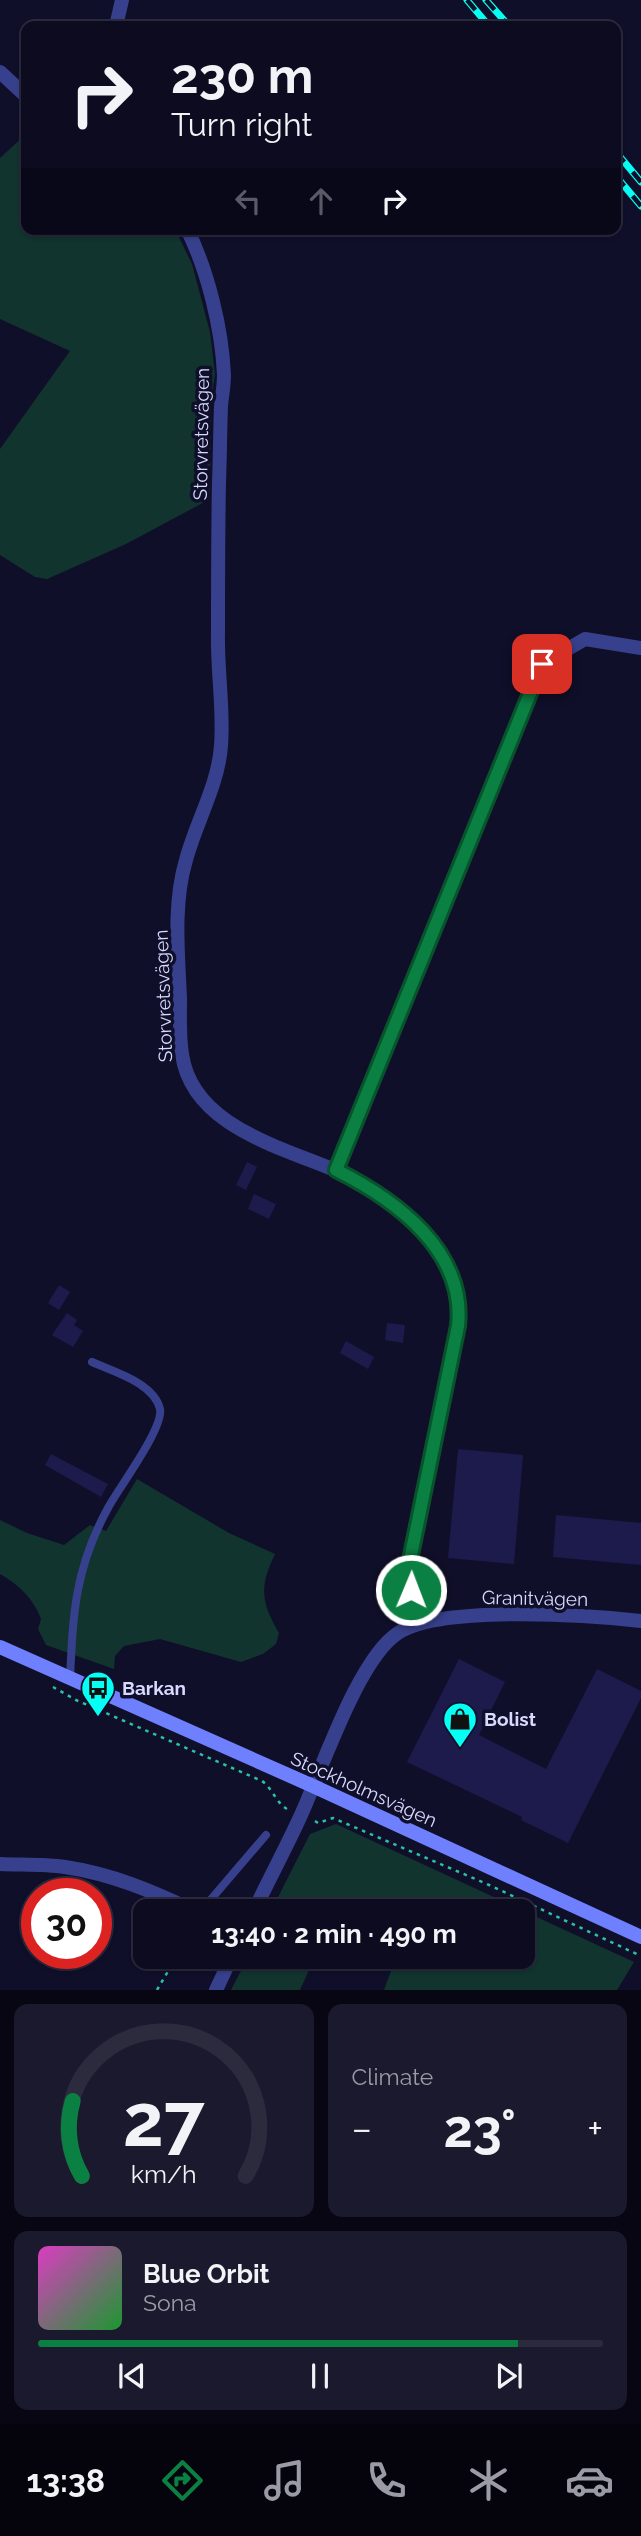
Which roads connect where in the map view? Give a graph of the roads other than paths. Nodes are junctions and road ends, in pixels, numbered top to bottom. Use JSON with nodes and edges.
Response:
{"nodes":[{"id":1,"x":122,"y":0,"type":"edge"},
{"id":2,"x":117,"y":21,"type":"edge"},
{"id":3,"x":0,"y":72,"type":"edge"},
{"id":4,"x":21,"y":91,"type":"edge"},
{"id":5,"x":190,"y":235,"type":"edge"},
{"id":6,"x":641,"y":648,"type":"edge"},
{"id":7,"x":336,"y":1170,"type":"junction"},
{"id":8,"x":92,"y":1362,"type":"dead end"},
{"id":9,"x":641,"y":1621,"type":"edge"},
{"id":10,"x":415,"y":1625,"type":"junction"},
{"id":11,"x":0,"y":1647,"type":"edge"},
{"id":12,"x":70,"y":1679,"type":"junction"},
{"id":13,"x":313,"y":1786,"type":"junction"},
{"id":14,"x":266,"y":1835,"type":"dead end"},
{"id":15,"x":0,"y":1864,"type":"edge"},
{"id":16,"x":168,"y":1899,"type":"edge"},
{"id":17,"x":211,"y":1899,"type":"edge"},
{"id":18,"x":260,"y":1899,"type":"edge"},
{"id":19,"x":641,"y":1937,"type":"edge"},
{"id":20,"x":226,"y":1969,"type":"edge"},
{"id":21,"x":216,"y":1990,"type":"edge"}],
"edges":[{"from":1,"to":2,"type":"street"},
{"from":3,"to":4,"type":"street"},
{"from":5,"to":7,"type":"street","name":"Storvretsvägen"},
{"from":6,"to":7,"type":"street"},
{"from":7,"to":10,"type":"street","name":"Storvretsvägen"},
{"from":8,"to":12,"type":"lane"},
{"from":9,"to":10,"type":"street","name":"Granitvägen"},
{"from":10,"to":13,"type":"street","name":"Granitvägen"},
{"from":11,"to":12,"type":"main road","name":"Stockholmsvägen"},
{"from":12,"to":13,"type":"main road","name":"Stockholmsvägen"},
{"from":13,"to":18,"type":"street","name":"Granitvägen"},
{"from":13,"to":19,"type":"main road","name":"Stockholmsvägen"},
{"from":14,"to":17,"type":"lane"},
{"from":15,"to":16,"type":"street"},
{"from":20,"to":21,"type":"street"}]}
